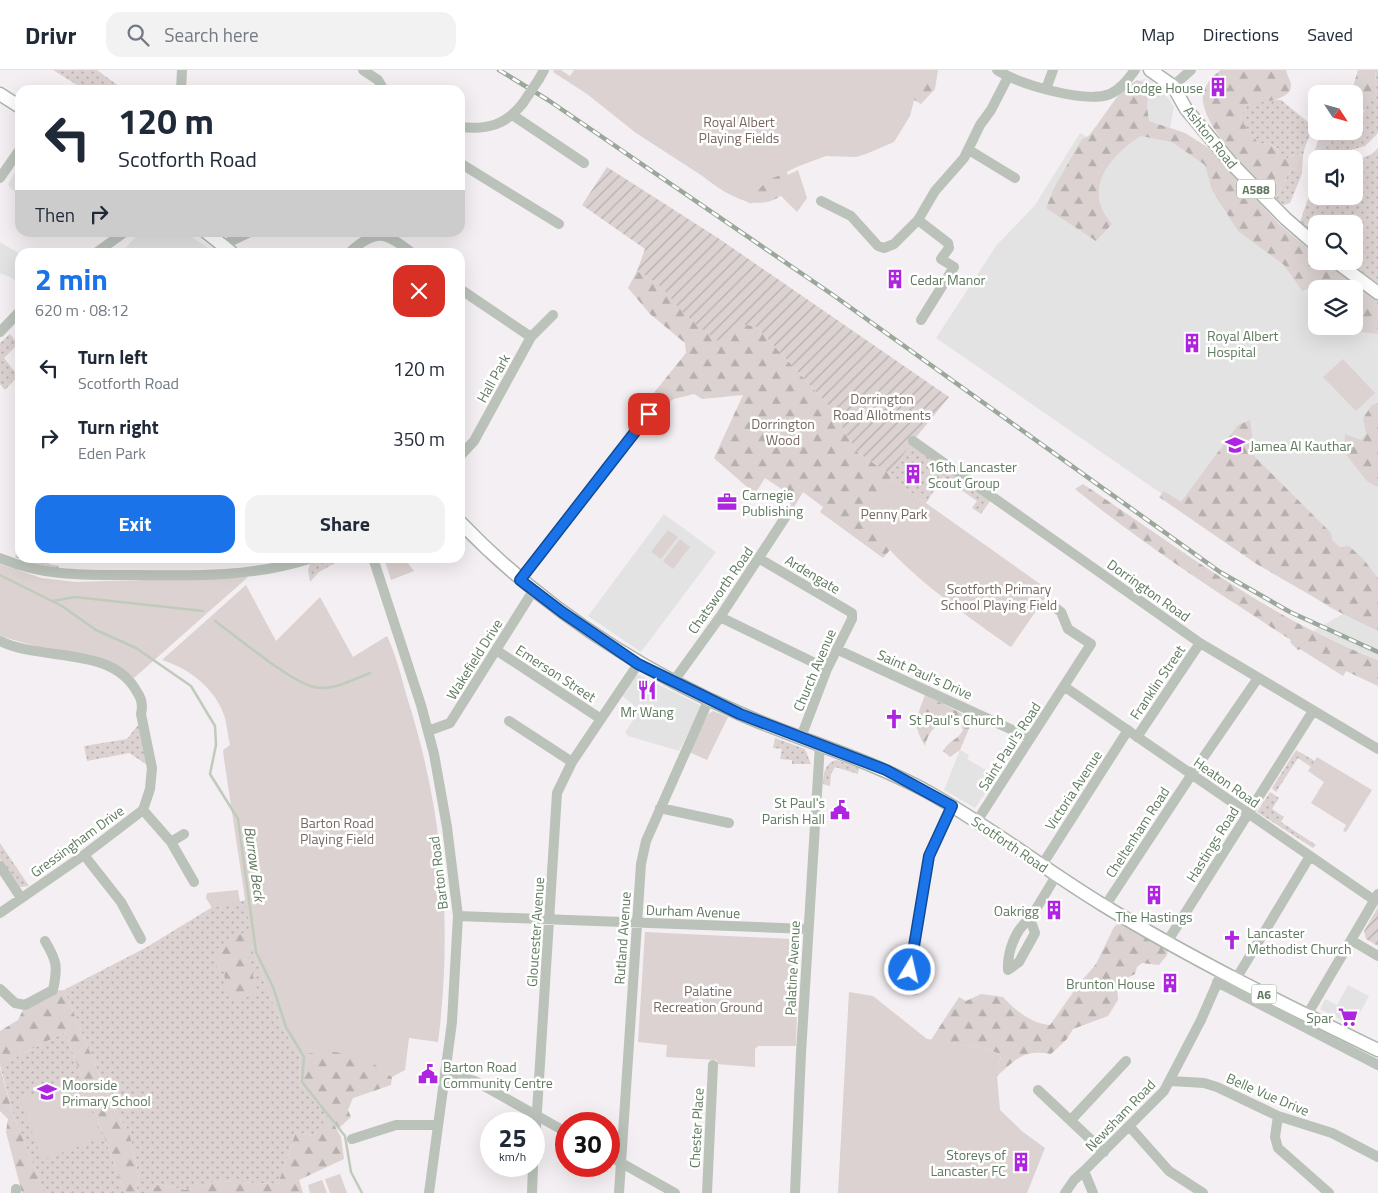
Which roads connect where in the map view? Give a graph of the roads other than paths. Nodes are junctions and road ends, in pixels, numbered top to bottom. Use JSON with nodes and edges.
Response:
{"nodes":[{"id":1,"x":182,"y":70,"type":"edge"},
{"id":2,"x":363,"y":70,"type":"edge"},
{"id":3,"x":997,"y":70,"type":"edge"},
{"id":4,"x":1054,"y":70,"type":"edge"},
{"id":5,"x":1135,"y":70,"type":"edge"},
{"id":6,"x":1150,"y":70,"type":"edge"},
{"id":7,"x":1190,"y":70,"type":"edge"},
{"id":8,"x":542,"y":75,"type":"edge"},
{"id":9,"x":1008,"y":77,"type":"junction"},
{"id":10,"x":182,"y":85,"type":"edge"},
{"id":11,"x":381,"y":85,"type":"edge"},
{"id":12,"x":1173,"y":86,"type":"junction"},
{"id":13,"x":1046,"y":89,"type":"junction"},
{"id":14,"x":0,"y":94,"type":"edge"},
{"id":15,"x":15,"y":104,"type":"edge"},
{"id":16,"x":514,"y":116,"type":"junction"},
{"id":17,"x":465,"y":127,"type":"edge"},
{"id":18,"x":969,"y":150,"type":"junction"},
{"id":19,"x":15,"y":156,"type":"edge"},
{"id":20,"x":584,"y":163,"type":"dead end"},
{"id":21,"x":465,"y":166,"type":"edge"},
{"id":22,"x":0,"y":178,"type":"edge"},
{"id":23,"x":1015,"y":178,"type":"dead end"},
{"id":24,"x":821,"y":201,"type":"dead end"},
{"id":25,"x":918,"y":220,"type":"junction"},
{"id":26,"x":559,"y":224,"type":"dead end"},
{"id":27,"x":118,"y":237,"type":"edge"},
{"id":28,"x":212,"y":237,"type":"edge"},
{"id":29,"x":243,"y":237,"type":"edge"},
{"id":30,"x":377,"y":237,"type":"edge"},
{"id":31,"x":389,"y":237,"type":"edge"},
{"id":32,"x":1308,"y":238,"type":"edge"},
{"id":33,"x":103,"y":248,"type":"edge"},
{"id":34,"x":226,"y":248,"type":"edge"},
{"id":35,"x":228,"y":248,"type":"edge"},
{"id":36,"x":355,"y":248,"type":"edge"},
{"id":37,"x":405,"y":248,"type":"edge"},
{"id":38,"x":1347,"y":270,"type":"edge"},
{"id":39,"x":465,"y":293,"type":"edge"},
{"id":40,"x":1378,"y":293,"type":"edge"},
{"id":41,"x":553,"y":315,"type":"dead end"},
{"id":42,"x":15,"y":316,"type":"edge"},
{"id":43,"x":921,"y":320,"type":"dead end"},
{"id":44,"x":0,"y":332,"type":"edge"},
{"id":45,"x":531,"y":337,"type":"junction"},
{"id":46,"x":649,"y":414,"type":"dead end"},
{"id":47,"x":913,"y":441,"type":"dead end"},
{"id":48,"x":465,"y":451,"type":"edge"},
{"id":49,"x":788,"y":513,"type":"dead end"},
{"id":50,"x":465,"y":527,"type":"edge"},
{"id":51,"x":0,"y":558,"type":"edge"},
{"id":52,"x":760,"y":558,"type":"junction"},
{"id":53,"x":290,"y":563,"type":"edge"},
{"id":54,"x":375,"y":563,"type":"edge"},
{"id":55,"x":520,"y":580,"type":"junction"},
{"id":56,"x":533,"y":591,"type":"junction"},
{"id":57,"x":1050,"y":604,"type":"dead end"},
{"id":58,"x":852,"y":613,"type":"joint"},
{"id":59,"x":720,"y":617,"type":"junction"},
{"id":60,"x":0,"y":641,"type":"edge"},
{"id":61,"x":1200,"y":643,"type":"junction"},
{"id":62,"x":836,"y":649,"type":"junction"},
{"id":63,"x":496,"y":650,"type":"junction"},
{"id":64,"x":638,"y":664,"type":"junction"},
{"id":65,"x":827,"y":669,"type":"junction"},
{"id":66,"x":1258,"y":678,"type":"junction"},
{"id":67,"x":673,"y":682,"type":"junction"},
{"id":68,"x":1065,"y":687,"type":"junction"},
{"id":69,"x":709,"y":699,"type":"junction"},
{"id":70,"x":1313,"y":711,"type":"junction"},
{"id":71,"x":601,"y":719,"type":"junction"},
{"id":72,"x":509,"y":720,"type":"dead end"},
{"id":73,"x":1128,"y":730,"type":"junction"},
{"id":74,"x":428,"y":731,"type":"junction"},
{"id":75,"x":1137,"y":736,"type":"junction"},
{"id":76,"x":801,"y":737,"type":"junction"},
{"id":77,"x":1030,"y":738,"type":"junction"},
{"id":78,"x":820,"y":744,"type":"junction"},
{"id":79,"x":1378,"y":749,"type":"edge"},
{"id":80,"x":572,"y":762,"type":"junction"},
{"id":81,"x":1192,"y":774,"type":"junction"},
{"id":82,"x":952,"y":806,"type":"junction"},
{"id":83,"x":660,"y":808,"type":"junction"},
{"id":84,"x":143,"y":810,"type":"junction"},
{"id":85,"x":1248,"y":812,"type":"junction"},
{"id":86,"x":977,"y":821,"type":"junction"},
{"id":87,"x":730,"y":823,"type":"dead end"},
{"id":88,"x":184,"y":834,"type":"dead end"},
{"id":89,"x":171,"y":842,"type":"junction"},
{"id":90,"x":84,"y":855,"type":"junction"},
{"id":91,"x":1310,"y":856,"type":"junction"},
{"id":92,"x":1042,"y":865,"type":"junction"},
{"id":93,"x":0,"y":866,"type":"edge"},
{"id":94,"x":1056,"y":876,"type":"junction"},
{"id":95,"x":194,"y":882,"type":"dead end"},
{"id":96,"x":1376,"y":897,"type":"edge"},
{"id":97,"x":22,"y":898,"type":"junction"},
{"id":98,"x":1105,"y":906,"type":"junction"},
{"id":99,"x":0,"y":913,"type":"edge"},
{"id":100,"x":458,"y":916,"type":"junction"},
{"id":101,"x":1030,"y":919,"type":"dead end"},
{"id":102,"x":550,"y":920,"type":"junction"},
{"id":103,"x":636,"y":923,"type":"junction"},
{"id":104,"x":808,"y":929,"type":"junction"},
{"id":105,"x":140,"y":940,"type":"dead end"},
{"id":106,"x":1351,"y":940,"type":"junction"},
{"id":107,"x":45,"y":941,"type":"dead end"},
{"id":108,"x":1167,"y":942,"type":"junction"},
{"id":109,"x":1378,"y":956,"type":"edge"},
{"id":110,"x":1219,"y":977,"type":"junction"},
{"id":111,"x":1236,"y":979,"type":"junction"},
{"id":112,"x":0,"y":989,"type":"edge"},
{"id":113,"x":915,"y":990,"type":"dead end"},
{"id":114,"x":1307,"y":1016,"type":"junction"},
{"id":115,"x":1378,"y":1050,"type":"edge"},
{"id":116,"x":1126,"y":1061,"type":"dead end"},
{"id":117,"x":713,"y":1065,"type":"dead end"},
{"id":118,"x":1378,"y":1065,"type":"edge"},
{"id":119,"x":445,"y":1073,"type":"junction"},
{"id":120,"x":1171,"y":1081,"type":"junction"},
{"id":121,"x":1038,"y":1090,"type":"dead end"},
{"id":122,"x":531,"y":1112,"type":"edge"},
{"id":123,"x":536,"y":1112,"type":"edge"},
{"id":124,"x":1278,"y":1116,"type":"junction"},
{"id":125,"x":1071,"y":1120,"type":"junction"},
{"id":126,"x":438,"y":1125,"type":"junction"},
{"id":127,"x":1130,"y":1127,"type":"junction"},
{"id":128,"x":352,"y":1139,"type":"dead end"},
{"id":129,"x":1104,"y":1152,"type":"junction"},
{"id":130,"x":1378,"y":1157,"type":"edge"},
{"id":131,"x":621,"y":1163,"type":"junction"},
{"id":132,"x":1084,"y":1171,"type":"junction"},
{"id":133,"x":533,"y":1177,"type":"edge"},
{"id":134,"x":428,"y":1193,"type":"edge"},
{"id":135,"x":532,"y":1193,"type":"edge"},
{"id":136,"x":619,"y":1193,"type":"edge"},
{"id":137,"x":675,"y":1193,"type":"edge"},
{"id":138,"x":707,"y":1193,"type":"edge"},
{"id":139,"x":795,"y":1193,"type":"edge"},
{"id":140,"x":1066,"y":1193,"type":"edge"},
{"id":141,"x":1094,"y":1193,"type":"edge"},
{"id":142,"x":1202,"y":1193,"type":"edge"},
{"id":143,"x":1329,"y":1193,"type":"edge"}],
"edges":[{"from":1,"to":10,"type":"street"},
{"from":2,"to":11,"type":"street"},
{"from":3,"to":9,"type":"street"},
{"from":4,"to":13,"type":"street"},
{"from":5,"to":13,"type":"street"},
{"from":6,"to":12,"type":"main road","name":"Ashton Road","number":"A588"},
{"from":7,"to":12,"type":"street"},
{"from":8,"to":16,"type":"street","bridge":true},
{"from":9,"to":13,"type":"street"},
{"from":9,"to":18,"type":"street"},
{"from":12,"to":32,"type":"main road","name":"Ashton Road","number":"A588"},
{"from":14,"to":15,"type":"main road"},
{"from":16,"to":17,"type":"street"},
{"from":16,"to":20,"type":"street"},
{"from":18,"to":23,"type":"street"},
{"from":18,"to":25,"type":"street"},
{"from":19,"to":22,"type":"street"},
{"from":21,"to":26,"type":"street"},
{"from":24,"to":25,"type":"street"},
{"from":25,"to":43,"type":"street"},
{"from":27,"to":33,"type":"street"},
{"from":28,"to":34,"type":"main road"},
{"from":29,"to":35,"type":"street"},
{"from":30,"to":36,"type":"street"},
{"from":31,"to":37,"type":"street"},
{"from":38,"to":40,"type":"main road"},
{"from":39,"to":45,"type":"street"},
{"from":41,"to":45,"type":"street","name":"Hall Park"},
{"from":42,"to":44,"type":"street"},
{"from":45,"to":48,"type":"street","name":"Hall Park"},
{"from":46,"to":55,"type":"street"},
{"from":47,"to":61,"type":"street","name":"Dorrington Road"},
{"from":49,"to":52,"type":"street","name":"Chatsworth Road"},
{"from":50,"to":55,"type":"main road","name":"Scotforth Road","number":"A6"},
{"from":51,"to":53,"type":"street"},
{"from":52,"to":58,"type":"street","name":"Ardengate"},
{"from":52,"to":59,"type":"street","name":"Chatsworth Road"},
{"from":54,"to":74,"type":"street","name":"Barton Road"},
{"from":55,"to":56,"type":"main road","name":"Scotforth Road","number":"A6"},
{"from":56,"to":63,"type":"street","name":"Wakefield Drive"},
{"from":56,"to":64,"type":"main road","name":"Scotforth Road","number":"A6"},
{"from":57,"to":68,"type":"street","name":"Saint Paul's Road"},
{"from":58,"to":62,"type":"street","name":"Church Avenue"},
{"from":59,"to":65,"type":"street"},
{"from":59,"to":67,"type":"street","name":"Chatsworth Road"},
{"from":60,"to":84,"type":"street","name":"Gressingham Drive"},
{"from":61,"to":66,"type":"street","name":"Dorrington Road"},
{"from":61,"to":75,"type":"street","name":"Franklin Street"},
{"from":62,"to":65,"type":"street","name":"Church Avenue"},
{"from":62,"to":77,"type":"street","name":"Saint Paul's Drive"},
{"from":63,"to":71,"type":"street","name":"Emerson Street"},
{"from":63,"to":74,"type":"street","name":"Wakefield Drive"},
{"from":64,"to":67,"type":"main road","name":"Scotforth Road","number":"A6"},
{"from":64,"to":71,"type":"street","name":"Gloucester Avenue"},
{"from":65,"to":76,"type":"street","name":"Church Avenue"},
{"from":66,"to":70,"type":"street","name":"Dorrington Road"},
{"from":66,"to":81,"type":"street","name":"Cheltenham Road"},
{"from":67,"to":69,"type":"main road","name":"Scotforth Road","number":"A6"},
{"from":68,"to":73,"type":"street","name":"Heaton Road"},
{"from":68,"to":77,"type":"street","name":"Saint Paul's Road"},
{"from":69,"to":76,"type":"main road","name":"Scotforth Road","number":"A6"},
{"from":69,"to":83,"type":"street","name":"Rutland Avenue"},
{"from":70,"to":79,"type":"street","name":"Dorrington Road"},
{"from":70,"to":85,"type":"street","name":"Hastings Road"},
{"from":71,"to":80,"type":"street","name":"Gloucester Avenue"},
{"from":72,"to":80,"type":"street"},
{"from":73,"to":75,"type":"street","name":"Heaton Road"},
{"from":73,"to":92,"type":"street","name":"Victoria Avenue"},
{"from":74,"to":100,"type":"street","name":"Barton Road"},
{"from":75,"to":81,"type":"street","name":"Heaton Road"},
{"from":76,"to":78,"type":"main road","name":"Scotforth Road","number":"A6"},
{"from":77,"to":86,"type":"street","name":"Saint Paul's Road"},
{"from":78,"to":82,"type":"main road","name":"Scotforth Road","number":"A6"},
{"from":78,"to":104,"type":"street","name":"Palatine Avenue"},
{"from":80,"to":102,"type":"street","name":"Gloucester Avenue"},
{"from":81,"to":85,"type":"street","name":"Heaton Road"},
{"from":81,"to":98,"type":"street","name":"Cheltenham Road"},
{"from":82,"to":86,"type":"main road","name":"Scotforth Road","number":"A6"},
{"from":82,"to":113,"type":"street"},
{"from":83,"to":87,"type":"street"},
{"from":83,"to":103,"type":"street","name":"Rutland Avenue"},
{"from":84,"to":89,"type":"street"},
{"from":84,"to":90,"type":"street","name":"Gressingham Drive"},
{"from":85,"to":91,"type":"street","name":"Heaton Road"},
{"from":85,"to":108,"type":"street","name":"Hastings Road"},
{"from":86,"to":92,"type":"main road","name":"Scotforth Road","number":"A6"},
{"from":88,"to":89,"type":"street"},
{"from":89,"to":95,"type":"street"},
{"from":90,"to":97,"type":"street","name":"Gressingham Drive"},
{"from":90,"to":105,"type":"street"},
{"from":91,"to":96,"type":"street","name":"Heaton Road"},
{"from":91,"to":111,"type":"street"},
{"from":92,"to":94,"type":"main road","name":"Scotforth Road","number":"A6"},
{"from":93,"to":97,"type":"street"},
{"from":94,"to":98,"type":"main road","name":"Scotforth Road","number":"A6"},
{"from":94,"to":101,"type":"street"},
{"from":96,"to":106,"type":"street"},
{"from":97,"to":99,"type":"street","name":"Gressingham Drive"},
{"from":98,"to":108,"type":"main road","name":"Scotforth Road","number":"A6"},
{"from":100,"to":102,"type":"street","name":"Durham Avenue"},
{"from":100,"to":119,"type":"street","name":"Barton Road"},
{"from":102,"to":103,"type":"street","name":"Durham Avenue"},
{"from":102,"to":123,"type":"street","name":"Gloucester Avenue"},
{"from":103,"to":104,"type":"street","name":"Durham Avenue"},
{"from":103,"to":131,"type":"street","name":"Rutland Avenue"},
{"from":104,"to":139,"type":"street","name":"Palatine Avenue"},
{"from":106,"to":109,"type":"street"},
{"from":106,"to":114,"type":"street"},
{"from":107,"to":112,"type":"street"},
{"from":108,"to":110,"type":"main road","name":"Scotforth Road","number":"A6"},
{"from":110,"to":111,"type":"main road","name":"Scotforth Road","number":"A6"},
{"from":110,"to":118,"type":"street"},
{"from":110,"to":120,"type":"street","name":"Newsham Road"},
{"from":111,"to":114,"type":"main road","name":"Scotforth Road","number":"A6"},
{"from":114,"to":115,"type":"main road","number":"A6"},
{"from":116,"to":125,"type":"street"},
{"from":117,"to":138,"type":"street","name":"Chester Place"},
{"from":119,"to":122,"type":"street"},
{"from":119,"to":126,"type":"street","name":"Barton Road"},
{"from":120,"to":124,"type":"street","name":"Belle Vue Drive"},
{"from":120,"to":127,"type":"street","name":"Newsham Road"},
{"from":121,"to":125,"type":"street"},
{"from":124,"to":130,"type":"street","name":"Belle Vue Drive"},
{"from":124,"to":143,"type":"street"},
{"from":125,"to":129,"type":"street"},
{"from":126,"to":128,"type":"street"},
{"from":126,"to":134,"type":"street","name":"Barton Road"},
{"from":127,"to":129,"type":"street","name":"Newsham Road"},
{"from":127,"to":142,"type":"street"},
{"from":129,"to":132,"type":"street","name":"Newsham Road"},
{"from":131,"to":136,"type":"street","name":"Rutland Avenue"},
{"from":131,"to":137,"type":"street"},
{"from":132,"to":140,"type":"street"},
{"from":132,"to":141,"type":"street","name":"Newsham Road"},
{"from":133,"to":135,"type":"street"}]}
